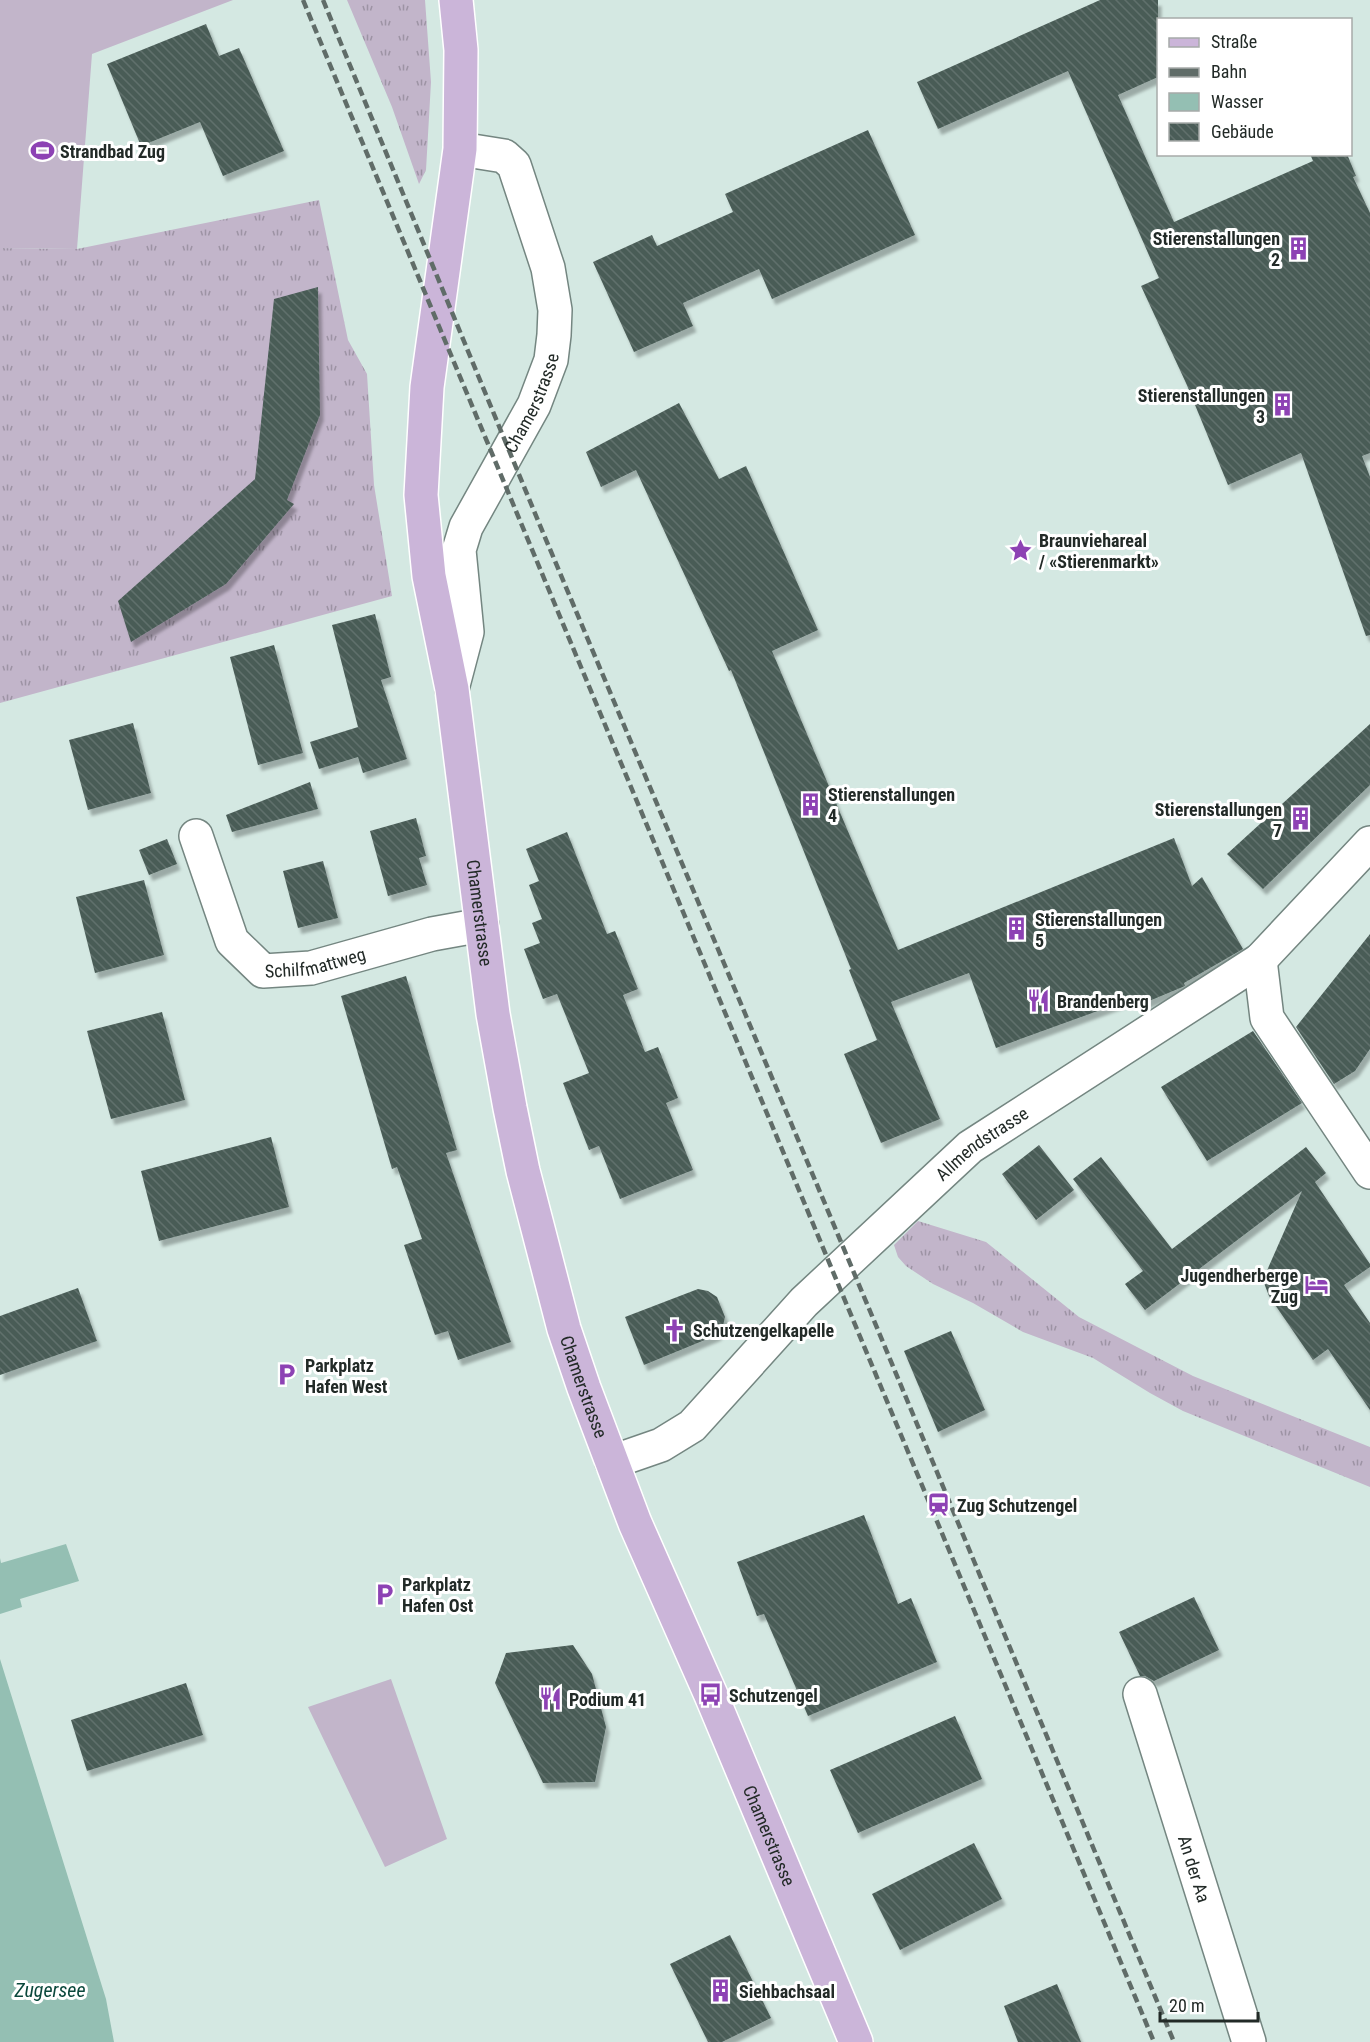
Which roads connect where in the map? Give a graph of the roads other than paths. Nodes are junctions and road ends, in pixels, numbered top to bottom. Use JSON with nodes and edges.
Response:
{"nodes":[{"id":1,"x":456,"y":0,"type":"edge"},
{"id":2,"x":460,"y":149,"type":"junction"},
{"id":3,"x":452,"y":688,"type":"junction"},
{"id":4,"x":196,"y":836,"type":"dead end"},
{"id":5,"x":1370,"y":843,"type":"edge"},
{"id":6,"x":482,"y":925,"type":"junction"},
{"id":7,"x":1260,"y":960,"type":"junction"},
{"id":8,"x":1370,"y":1172,"type":"edge"},
{"id":9,"x":612,"y":1462,"type":"junction"},
{"id":10,"x":1140,"y":1694,"type":"dead end"},
{"id":11,"x":856,"y":2042,"type":"edge"},
{"id":12,"x":1249,"y":2042,"type":"edge"}],
"edges":[{"from":1,"to":2,"type":"main road","name":"Chamerstrasse"},
{"from":2,"to":3,"type":"main road","name":"Chamerstrasse"},
{"from":2,"to":3,"type":"street","name":"Chamerstrasse"},
{"from":3,"to":6,"type":"main road","name":"Chamerstrasse"},
{"from":4,"to":6,"type":"street","name":"Schilfmattweg"},
{"from":5,"to":7,"type":"street","name":"Allmendstrasse"},
{"from":6,"to":9,"type":"main road","name":"Chamerstrasse"},
{"from":7,"to":8,"type":"street"},
{"from":7,"to":9,"type":"street","name":"Allmendstrasse"},
{"from":9,"to":11,"type":"main road","name":"Chamerstrasse"},
{"from":10,"to":12,"type":"street","name":"An der Aa"}]}
